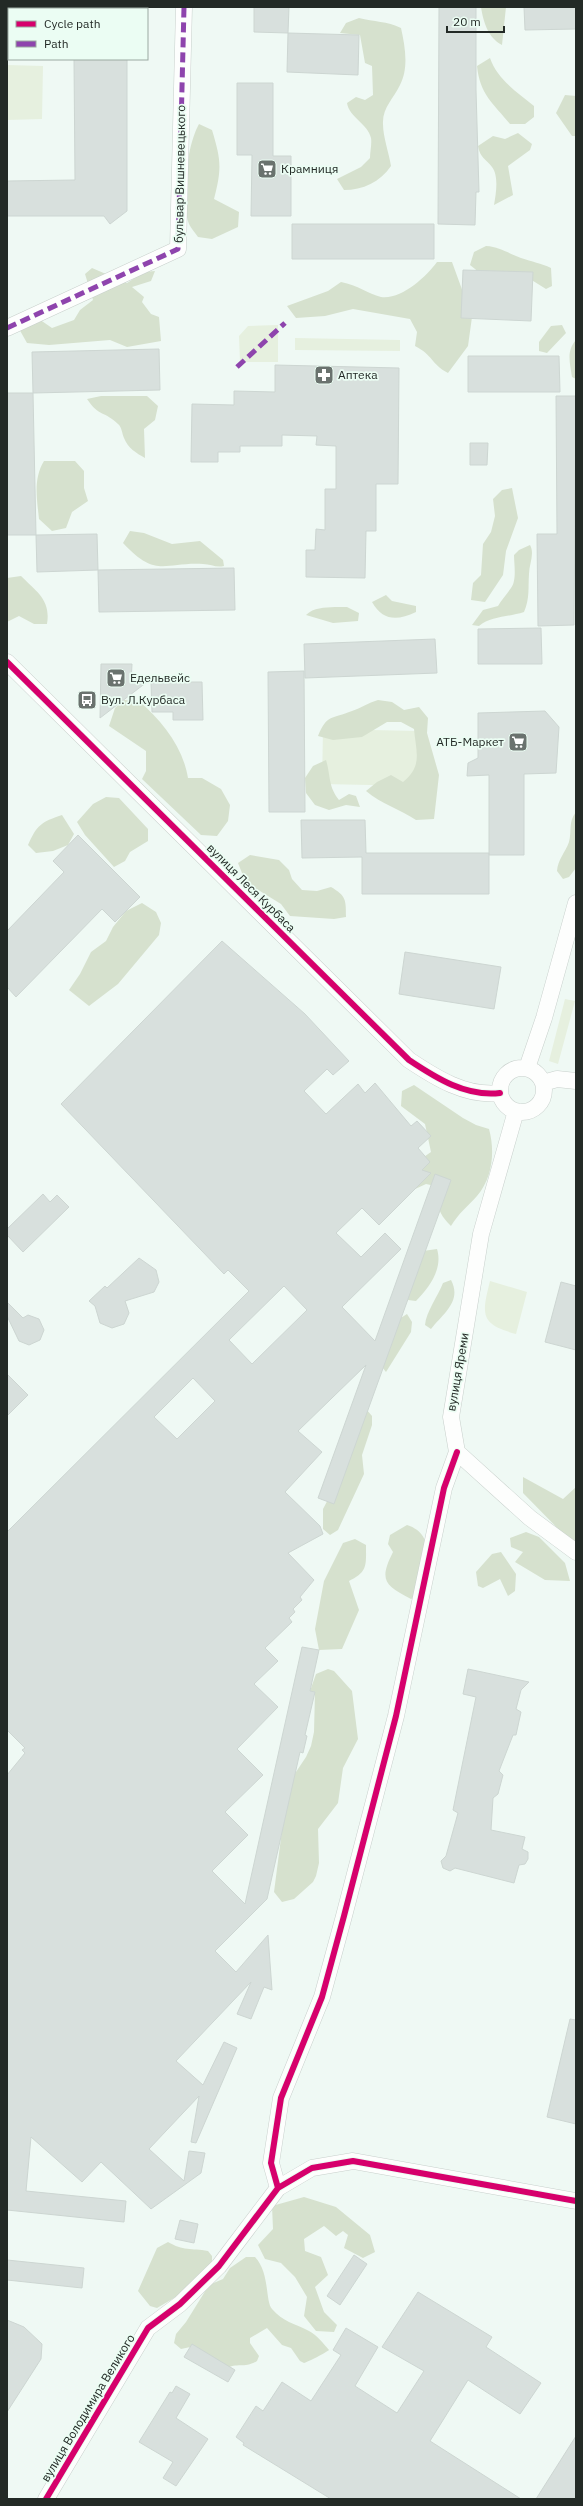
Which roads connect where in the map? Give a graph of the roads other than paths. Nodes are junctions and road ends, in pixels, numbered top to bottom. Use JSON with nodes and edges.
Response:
{"nodes":[{"id":1,"x":184,"y":7,"type":"edge"},
{"id":2,"x":7,"y":328,"type":"edge"},
{"id":3,"x":7,"y":662,"type":"edge"},
{"id":4,"x":576,"y":903,"type":"edge"},
{"id":5,"x":527,"y":1068,"type":"junction"},
{"id":6,"x":576,"y":1080,"type":"edge"},
{"id":7,"x":543,"y":1083,"type":"junction"},
{"id":8,"x":500,"y":1093,"type":"junction"},
{"id":9,"x":516,"y":1112,"type":"junction"},
{"id":10,"x":457,"y":1452,"type":"junction"},
{"id":11,"x":576,"y":1552,"type":"edge"},
{"id":12,"x":278,"y":2188,"type":"junction"},
{"id":13,"x":576,"y":2201,"type":"edge"},
{"id":14,"x":46,"y":2499,"type":"edge"}],
"edges":[{"from":1,"to":2,"type":"street","name":"бульвар Вишневецького"},
{"from":3,"to":8,"type":"street","name":"вулиця Леся Курбаса"},
{"from":4,"to":5,"type":"street"},
{"from":5,"to":7,"type":"street"},
{"from":5,"to":8,"type":"street"},
{"from":6,"to":7,"type":"street"},
{"from":7,"to":9,"type":"street"},
{"from":8,"to":9,"type":"street"},
{"from":9,"to":10,"type":"street","name":"вулиця Яреми"},
{"from":10,"to":11,"type":"street"},
{"from":10,"to":12,"type":"street"},
{"from":12,"to":13,"type":"street"},
{"from":12,"to":14,"type":"street","name":"вулиця Володимира Великого"}]}
